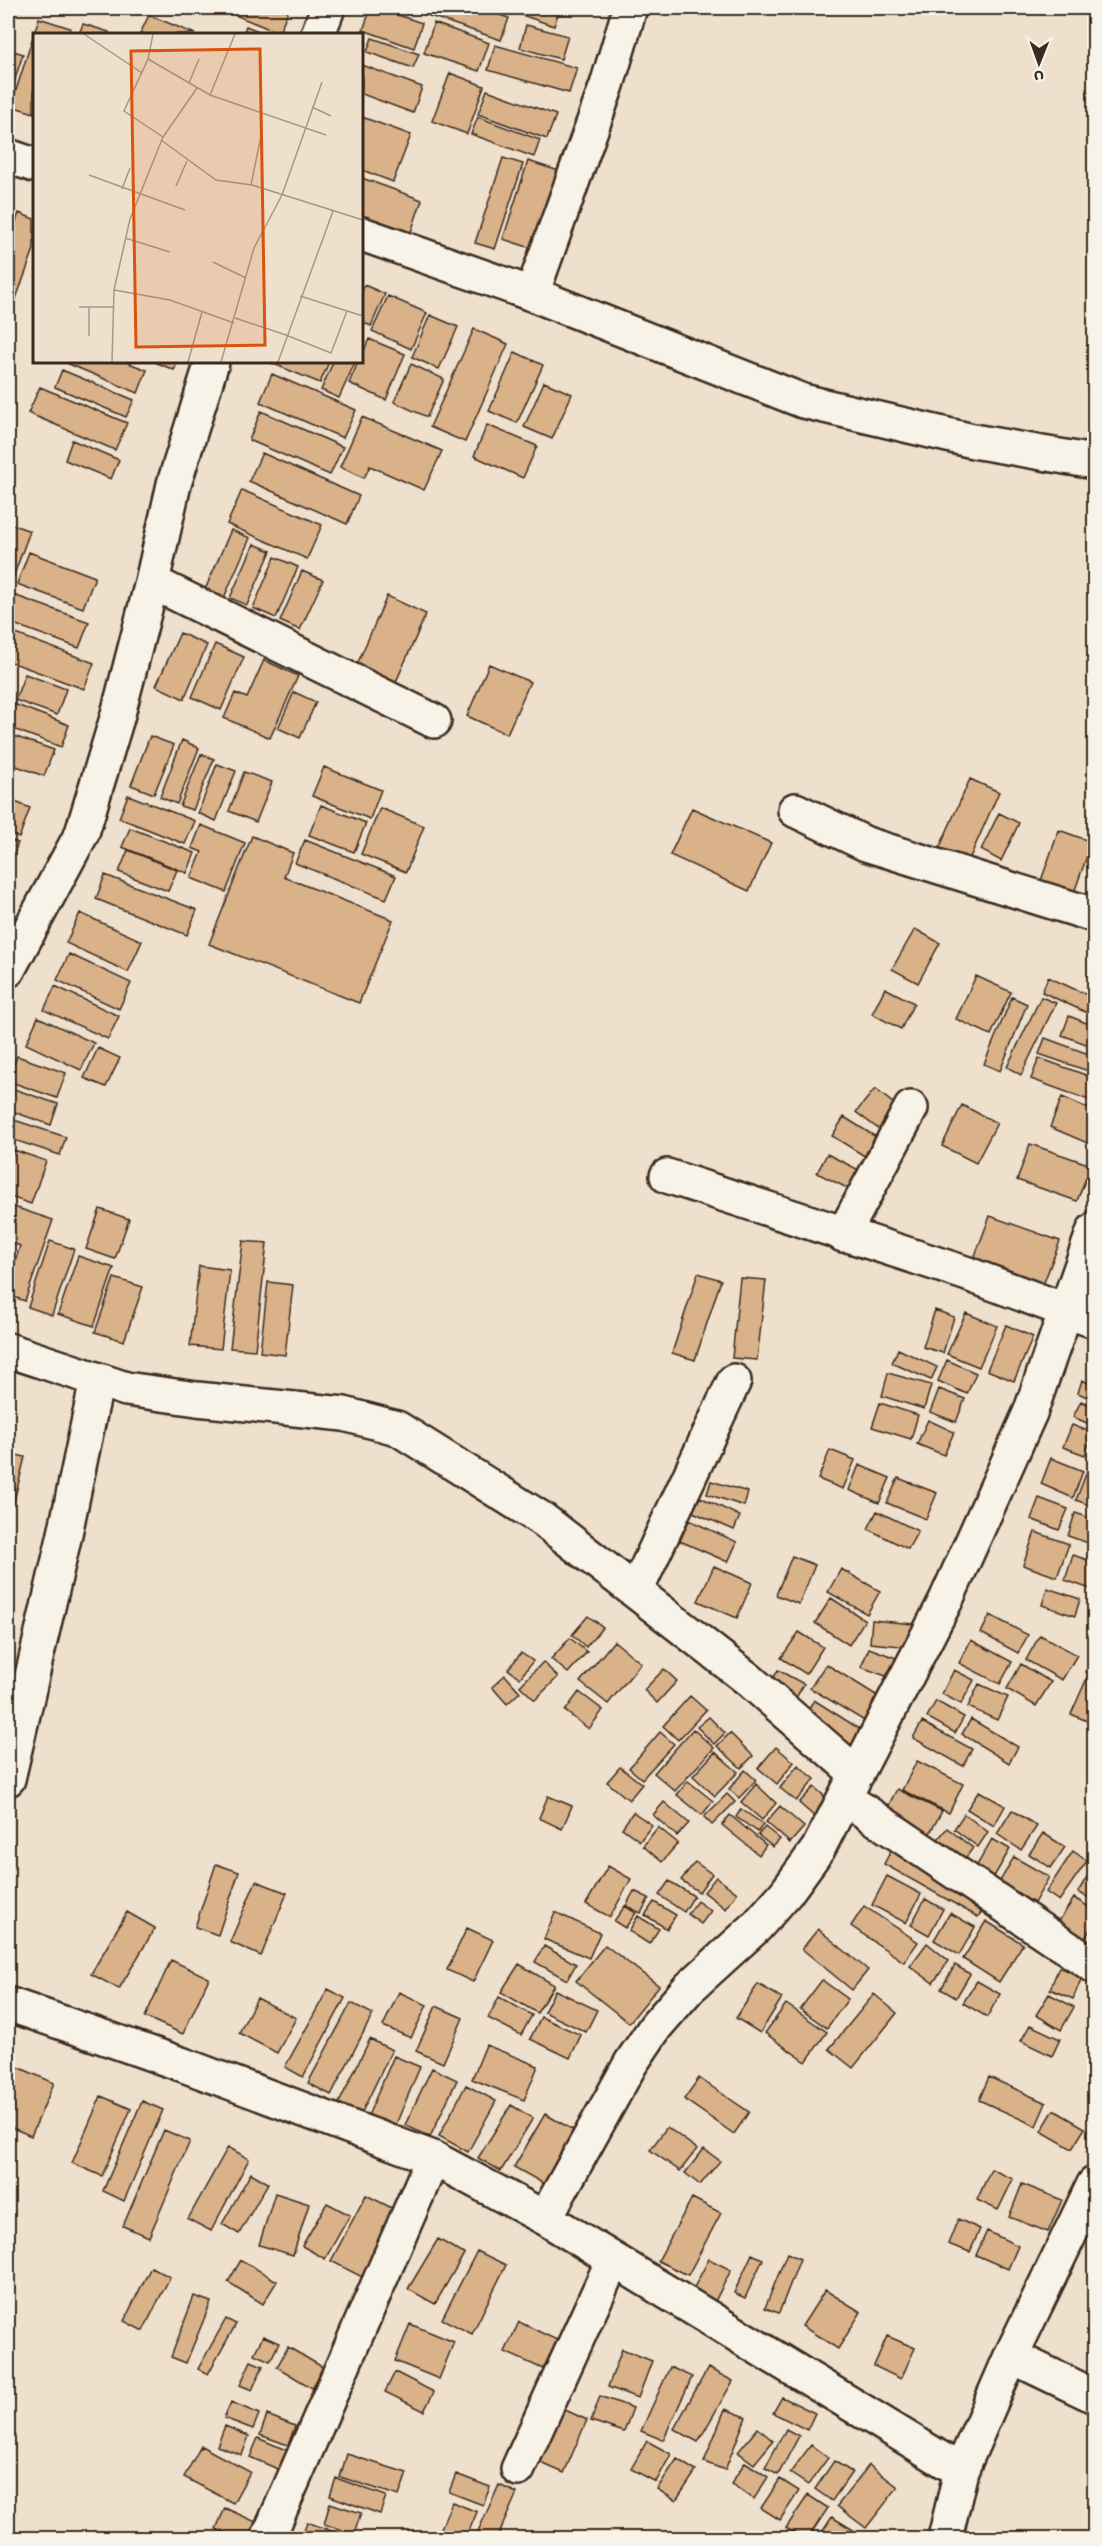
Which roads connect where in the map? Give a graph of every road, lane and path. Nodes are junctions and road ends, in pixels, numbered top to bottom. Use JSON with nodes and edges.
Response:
{"nodes":[{"id":1,"x":328,"y":8,"type":"edge"},
{"id":2,"x":630,"y":8,"type":"edge"},
{"id":3,"x":318,"y":33,"type":"edge"},
{"id":4,"x":8,"y":156,"type":"edge"},
{"id":5,"x":33,"y":165,"type":"edge"},
{"id":6,"x":363,"y":234,"type":"edge"},
{"id":7,"x":532,"y":294,"type":"junction"},
{"id":8,"x":212,"y":363,"type":"edge"},
{"id":9,"x":1095,"y":462,"type":"edge"},
{"id":10,"x":152,"y":582,"type":"junction"},
{"id":11,"x":434,"y":721,"type":"dead end"},
{"id":12,"x":795,"y":810,"type":"dead end"},
{"id":13,"x":1095,"y":915,"type":"edge"},
{"id":14,"x":8,"y":970,"type":"edge"},
{"id":15,"x":910,"y":1108,"type":"dead end"},
{"id":16,"x":667,"y":1176,"type":"dead end"},
{"id":17,"x":1095,"y":1230,"type":"edge"},
{"id":18,"x":843,"y":1235,"type":"junction"},
{"id":19,"x":1081,"y":1316,"type":"edge"},
{"id":20,"x":8,"y":1350,"type":"edge"},
{"id":21,"x":97,"y":1380,"type":"junction"},
{"id":22,"x":734,"y":1381,"type":"dead end"},
{"id":23,"x":636,"y":1591,"type":"junction"},
{"id":24,"x":8,"y":1779,"type":"edge"},
{"id":25,"x":851,"y":1786,"type":"junction"},
{"id":26,"x":1095,"y":1966,"type":"edge"},
{"id":27,"x":8,"y":2004,"type":"edge"},
{"id":28,"x":433,"y":2158,"type":"junction"},
{"id":29,"x":1095,"y":2184,"type":"edge"},
{"id":30,"x":545,"y":2218,"type":"junction"},
{"id":31,"x":613,"y":2260,"type":"junction"},
{"id":32,"x":1011,"y":2356,"type":"junction"},
{"id":33,"x":1095,"y":2396,"type":"edge"},
{"id":34,"x":518,"y":2469,"type":"dead end"},
{"id":35,"x":961,"y":2471,"type":"junction"},
{"id":36,"x":268,"y":2538,"type":"edge"},
{"id":37,"x":945,"y":2538,"type":"edge"}],
"edges":[{"from":1,"to":3,"type":"street"},
{"from":2,"to":7,"type":"street"},
{"from":4,"to":5,"type":"street"},
{"from":6,"to":7,"type":"street"},
{"from":7,"to":9,"type":"street"},
{"from":8,"to":10,"type":"street"},
{"from":10,"to":11,"type":"street"},
{"from":10,"to":14,"type":"street"},
{"from":12,"to":13,"type":"street"},
{"from":15,"to":18,"type":"street"},
{"from":16,"to":18,"type":"street"},
{"from":17,"to":19,"type":"street"},
{"from":18,"to":19,"type":"street"},
{"from":19,"to":25,"type":"street"},
{"from":20,"to":21,"type":"street"},
{"from":21,"to":23,"type":"street"},
{"from":21,"to":24,"type":"street"},
{"from":22,"to":23,"type":"street"},
{"from":23,"to":25,"type":"street"},
{"from":25,"to":26,"type":"street"},
{"from":25,"to":30,"type":"street"},
{"from":27,"to":28,"type":"street"},
{"from":28,"to":30,"type":"street"},
{"from":28,"to":36,"type":"street"},
{"from":29,"to":32,"type":"street"},
{"from":30,"to":31,"type":"street"},
{"from":31,"to":34,"type":"street"},
{"from":31,"to":35,"type":"street"},
{"from":32,"to":33,"type":"street"},
{"from":32,"to":35,"type":"street"},
{"from":35,"to":37,"type":"street"}]}
